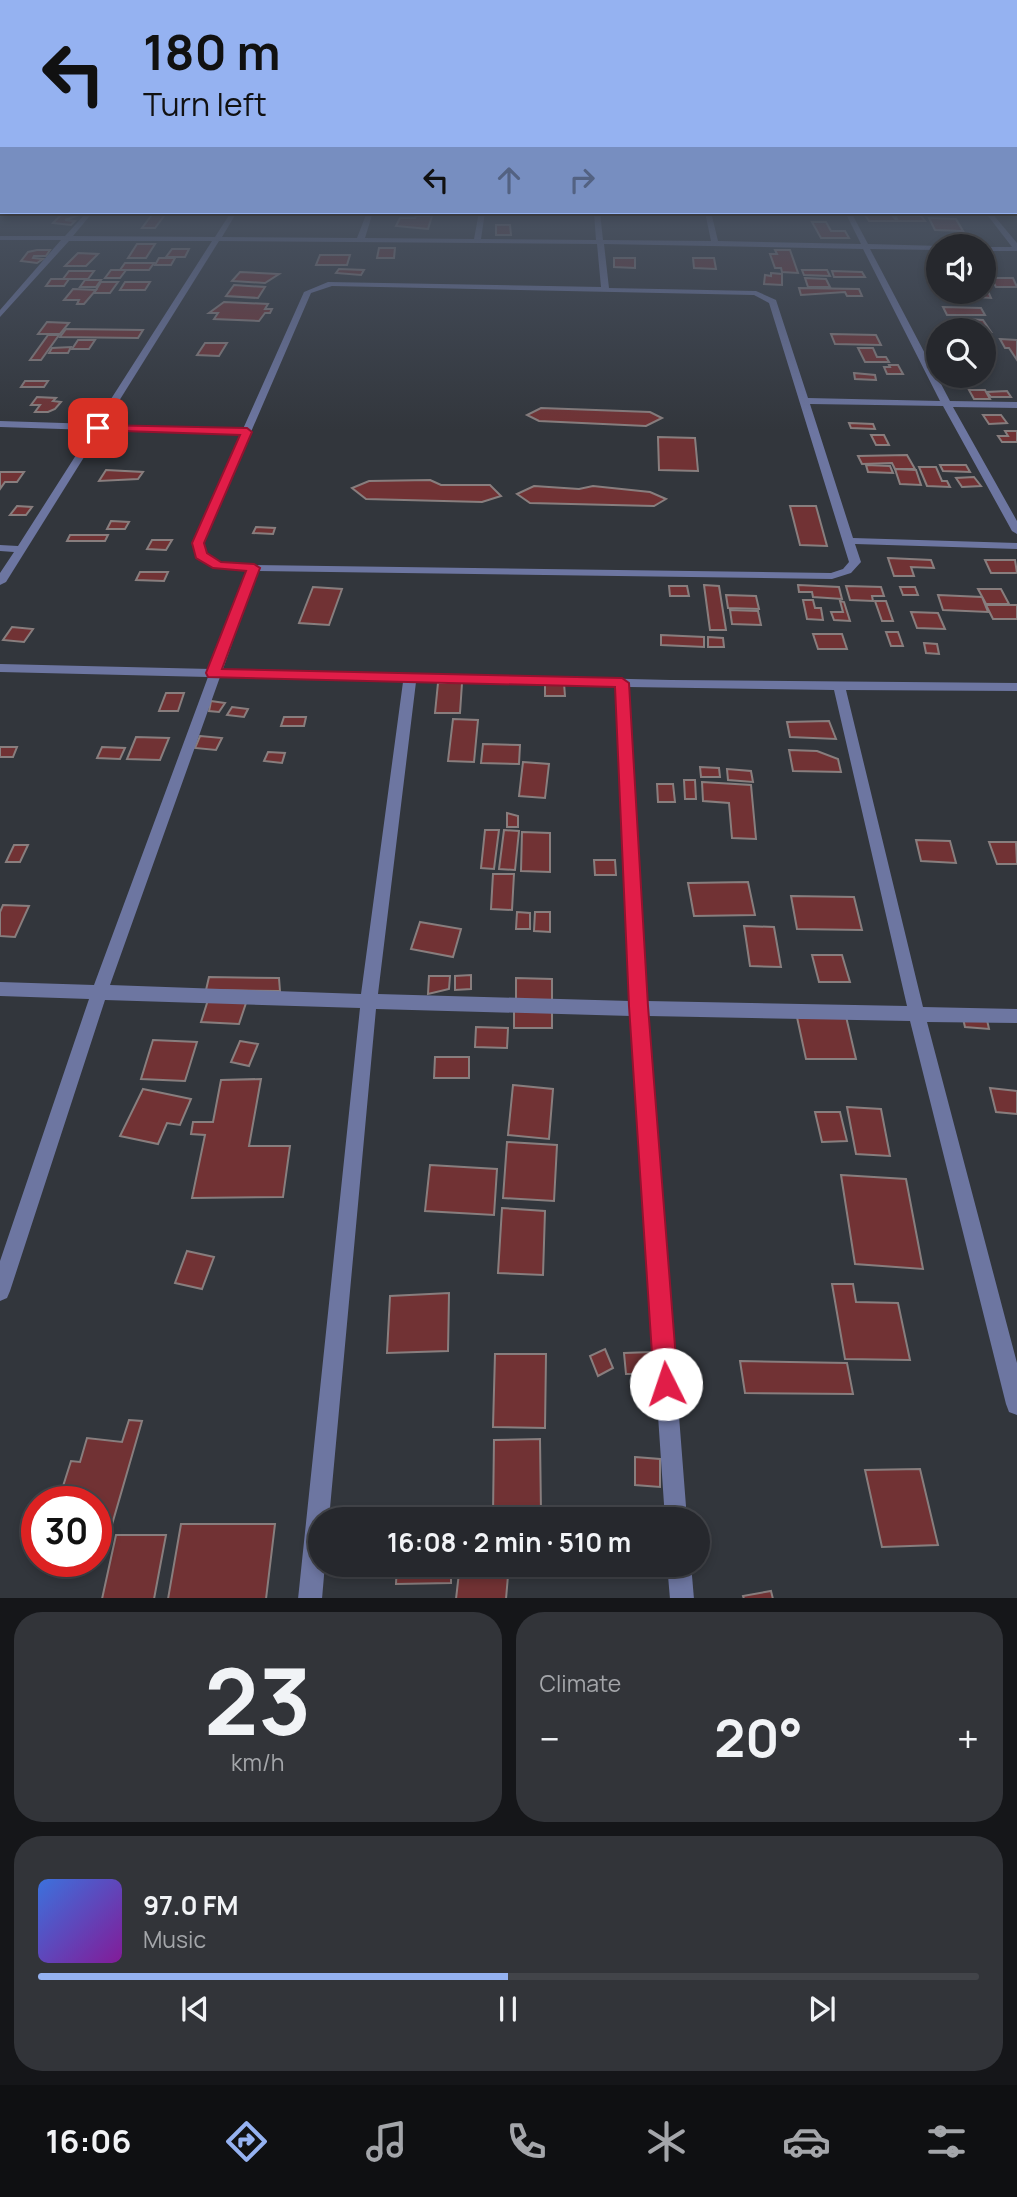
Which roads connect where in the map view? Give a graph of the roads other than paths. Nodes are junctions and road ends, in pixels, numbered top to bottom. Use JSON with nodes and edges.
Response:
{"nodes":[{"id":1,"x":30,"y":281,"type":"edge"},
{"id":2,"x":192,"y":281,"type":"edge"},
{"id":3,"x":604,"y":281,"type":"edge"},
{"id":4,"x":884,"y":281,"type":"edge"},
{"id":5,"x":605,"y":289,"type":"junction"},
{"id":6,"x":0,"y":315,"type":"edge"},
{"id":7,"x":803,"y":401,"type":"junction"},
{"id":8,"x":946,"y":403,"type":"junction"},
{"id":9,"x":1017,"y":405,"type":"edge"},
{"id":10,"x":0,"y":424,"type":"edge"},
{"id":11,"x":98,"y":428,"type":"junction"},
{"id":12,"x":247,"y":432,"type":"junction"},
{"id":13,"x":1017,"y":531,"type":"edge"},
{"id":14,"x":847,"y":541,"type":"junction"},
{"id":15,"x":1017,"y":546,"type":"edge"},
{"id":16,"x":0,"y":548,"type":"edge"},
{"id":17,"x":21,"y":549,"type":"junction"},
{"id":18,"x":254,"y":568,"type":"junction"},
{"id":19,"x":0,"y":582,"type":"edge"},
{"id":20,"x":0,"y":668,"type":"edge"},
{"id":21,"x":213,"y":673,"type":"junction"},
{"id":22,"x":410,"y":678,"type":"junction"},
{"id":23,"x":622,"y":683,"type":"junction"},
{"id":24,"x":839,"y":685,"type":"junction"},
{"id":25,"x":1017,"y":687,"type":"edge"},
{"id":26,"x":0,"y":989,"type":"edge"},
{"id":27,"x":100,"y":990,"type":"junction"},
{"id":28,"x":369,"y":999,"type":"junction"},
{"id":29,"x":639,"y":1006,"type":"junction"},
{"id":30,"x":917,"y":1015,"type":"junction"},
{"id":31,"x":1017,"y":1016,"type":"edge"},
{"id":32,"x":0,"y":1291,"type":"edge"},
{"id":33,"x":1017,"y":1404,"type":"edge"},
{"id":34,"x":675,"y":1507,"type":"edge"},
{"id":35,"x":681,"y":1577,"type":"edge"},
{"id":36,"x":310,"y":1598,"type":"edge"},
{"id":37,"x":682,"y":1598,"type":"edge"}],
"edges":[{"from":1,"to":6,"type":"street"},
{"from":2,"to":11,"type":"street"},
{"from":3,"to":5,"type":"street"},
{"from":4,"to":8,"type":"street"},
{"from":5,"to":7,"type":"street"},
{"from":5,"to":12,"type":"street"},
{"from":7,"to":8,"type":"street"},
{"from":7,"to":14,"type":"street"},
{"from":8,"to":9,"type":"street"},
{"from":8,"to":13,"type":"street"},
{"from":10,"to":11,"type":"street"},
{"from":11,"to":12,"type":"street"},
{"from":11,"to":17,"type":"street"},
{"from":12,"to":18,"type":"street"},
{"from":14,"to":15,"type":"street"},
{"from":14,"to":18,"type":"street"},
{"from":16,"to":17,"type":"street"},
{"from":17,"to":19,"type":"street"},
{"from":18,"to":21,"type":"street"},
{"from":20,"to":21,"type":"street"},
{"from":21,"to":22,"type":"street"},
{"from":21,"to":27,"type":"street"},
{"from":22,"to":23,"type":"street"},
{"from":22,"to":28,"type":"street"},
{"from":23,"to":24,"type":"street"},
{"from":23,"to":29,"type":"street"},
{"from":24,"to":25,"type":"street"},
{"from":24,"to":30,"type":"street"},
{"from":26,"to":27,"type":"street"},
{"from":27,"to":28,"type":"street"},
{"from":27,"to":32,"type":"street"},
{"from":28,"to":29,"type":"street"},
{"from":28,"to":36,"type":"street"},
{"from":29,"to":30,"type":"street"},
{"from":29,"to":34,"type":"street"},
{"from":30,"to":31,"type":"street"},
{"from":30,"to":33,"type":"street"},
{"from":35,"to":37,"type":"street"}]}
